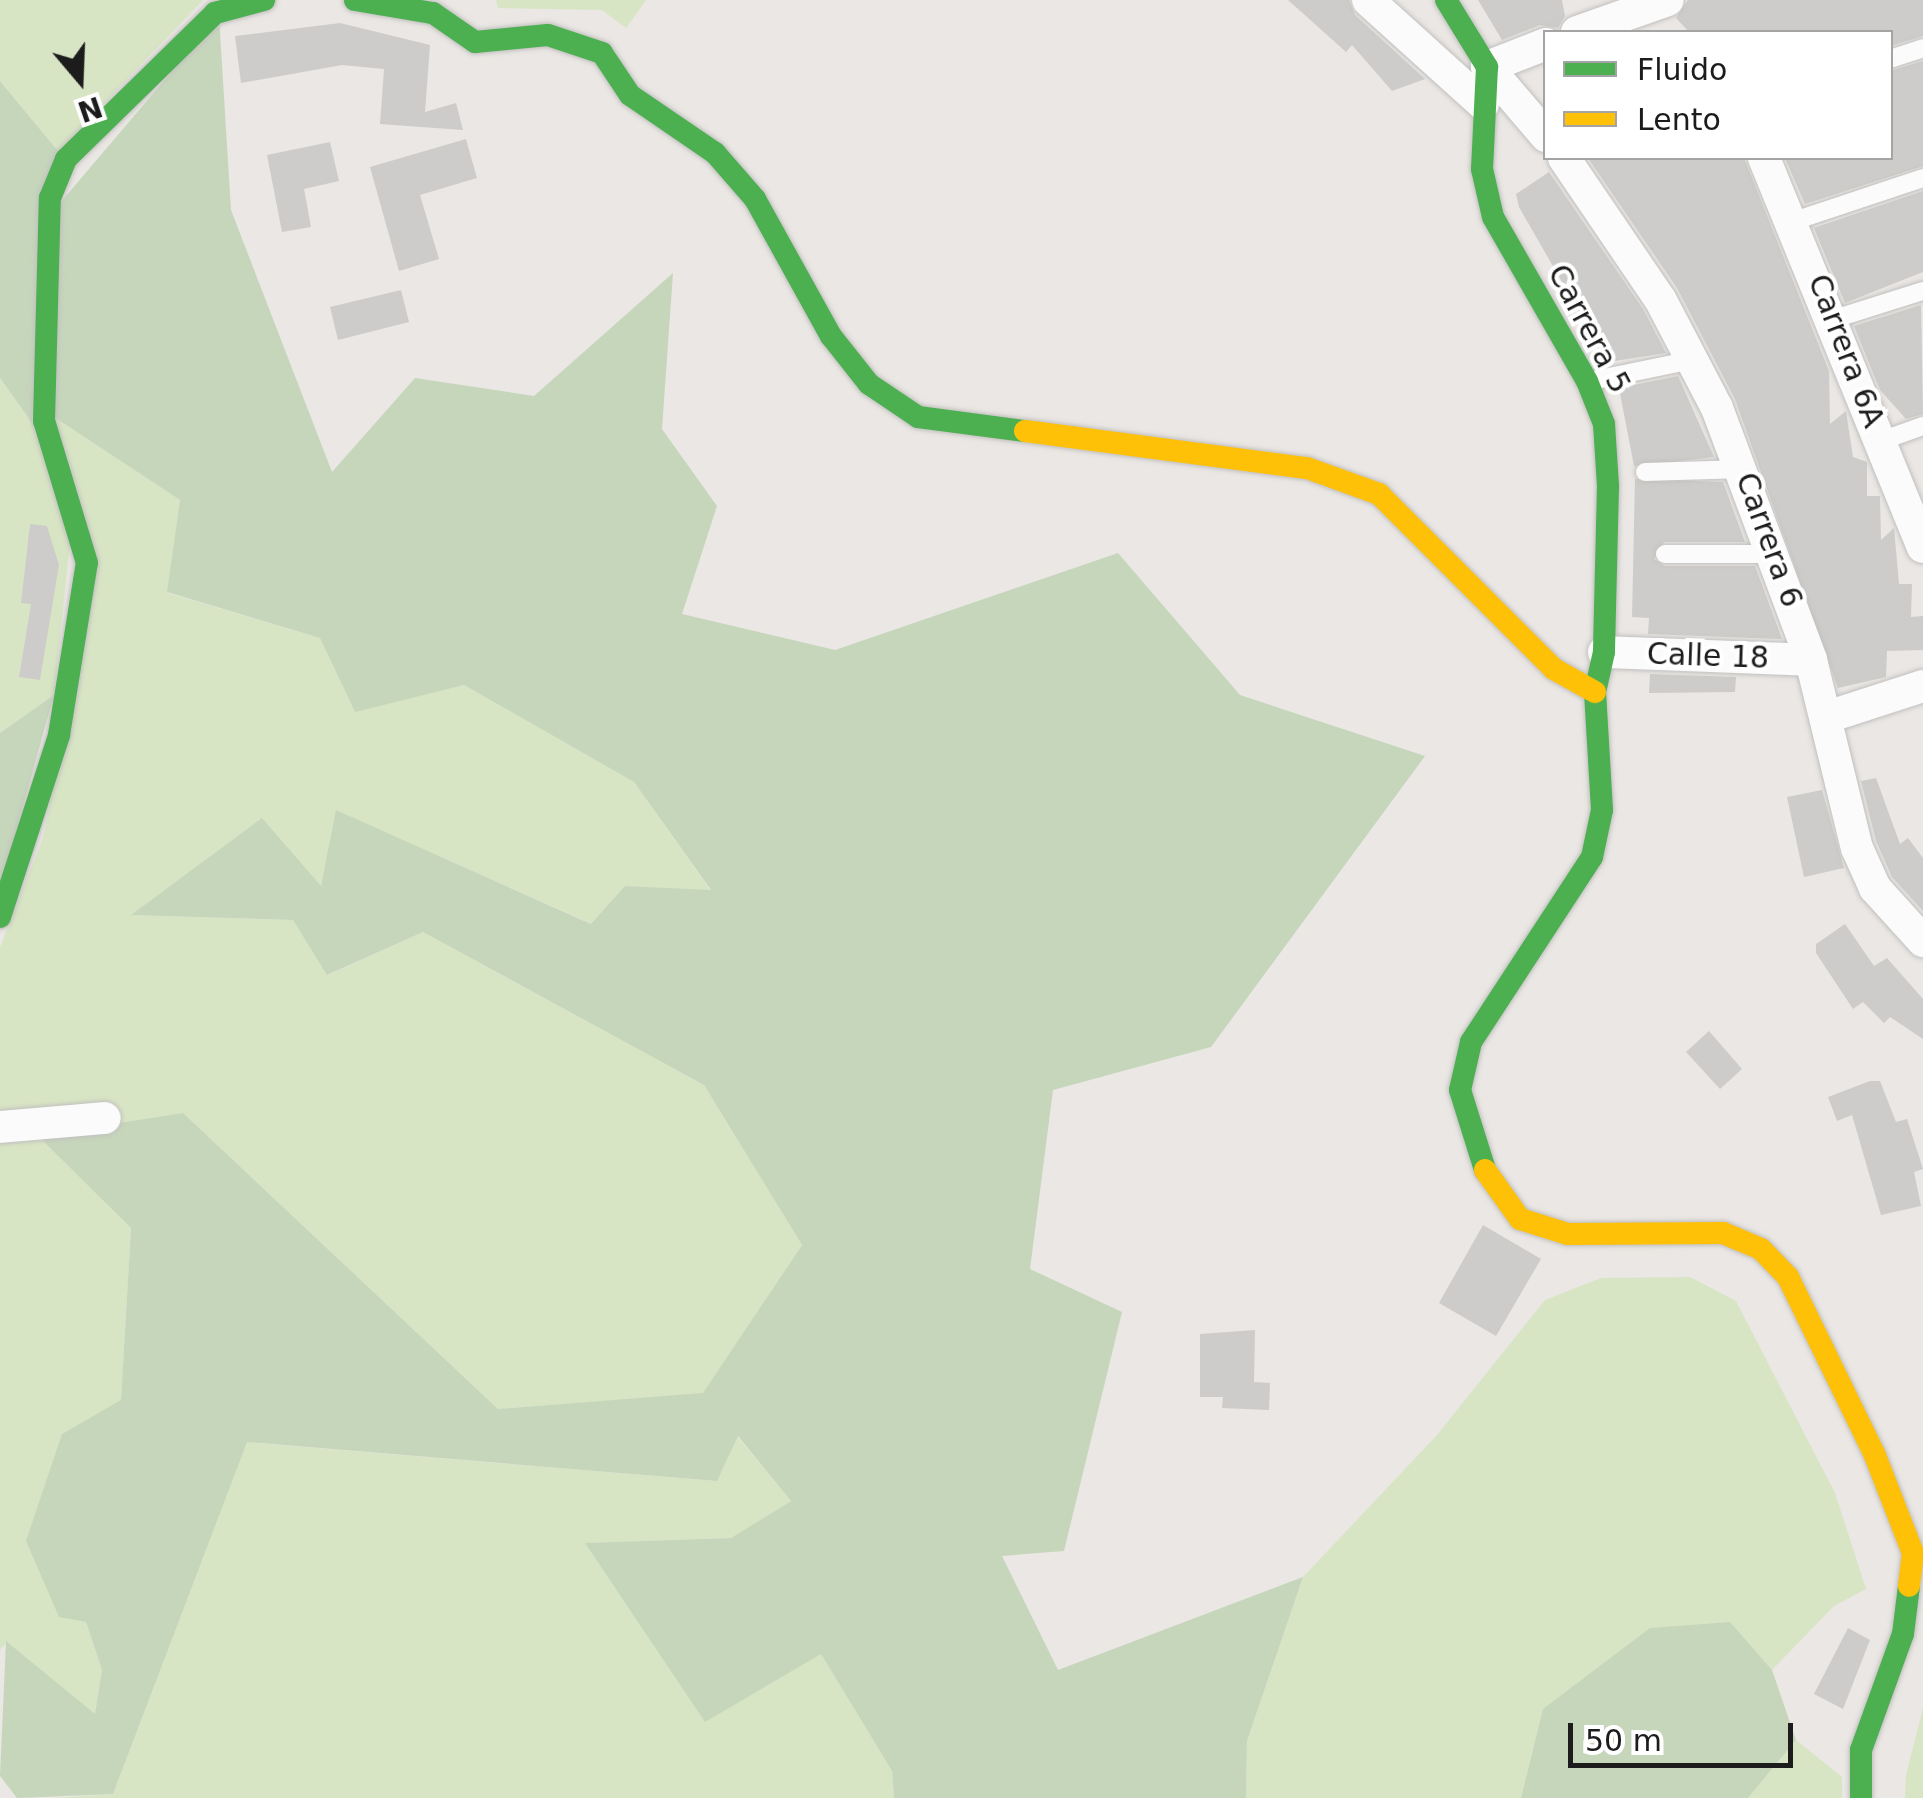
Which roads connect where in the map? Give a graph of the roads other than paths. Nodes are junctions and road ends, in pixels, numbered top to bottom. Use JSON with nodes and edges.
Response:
{"nodes":[{"id":1,"x":264,"y":0,"type":"edge"},
{"id":2,"x":355,"y":0,"type":"edge"},
{"id":3,"x":1368,"y":0,"type":"edge"},
{"id":4,"x":1446,"y":0,"type":"edge"},
{"id":5,"x":1656,"y":4,"type":"edge"},
{"id":6,"x":1585,"y":19,"type":"edge"},
{"id":7,"x":1666,"y":30,"type":"edge"},
{"id":8,"x":1543,"y":45,"type":"edge"},
{"id":9,"x":1923,"y":48,"type":"edge"},
{"id":10,"x":1893,"y":58,"type":"edge"},
{"id":11,"x":1488,"y":67,"type":"junction"},
{"id":12,"x":1483,"y":104,"type":"junction"},
{"id":13,"x":1543,"y":132,"type":"edge"},
{"id":14,"x":1565,"y":160,"type":"edge"},
{"id":15,"x":1765,"y":160,"type":"edge"},
{"id":16,"x":1923,"y":178,"type":"edge"},
{"id":17,"x":1794,"y":221,"type":"junction"},
{"id":18,"x":1923,"y":291,"type":"edge"},
{"id":19,"x":1834,"y":319,"type":"junction"},
{"id":20,"x":1692,"y":360,"type":"junction"},
{"id":21,"x":1587,"y":381,"type":"junction"},
{"id":22,"x":1923,"y":426,"type":"edge"},
{"id":23,"x":1881,"y":441,"type":"junction"},
{"id":24,"x":1744,"y":469,"type":"junction"},
{"id":25,"x":1645,"y":472,"type":"dead end"},
{"id":26,"x":1923,"y":547,"type":"edge"},
{"id":27,"x":1665,"y":554,"type":"dead end"},
{"id":28,"x":1776,"y":554,"type":"junction"},
{"id":29,"x":1604,"y":652,"type":"junction"},
{"id":30,"x":1811,"y":660,"type":"junction"},
{"id":31,"x":1923,"y":686,"type":"edge"},
{"id":32,"x":1594,"y":692,"type":"junction"},
{"id":33,"x":1828,"y":717,"type":"junction"},
{"id":34,"x":0,"y":917,"type":"edge"},
{"id":35,"x":1923,"y":941,"type":"edge"},
{"id":36,"x":105,"y":1118,"type":"dead end"},
{"id":37,"x":0,"y":1128,"type":"edge"},
{"id":38,"x":1860,"y":1798,"type":"edge"}],
"edges":[{"from":1,"to":34,"type":"street"},
{"from":2,"to":32,"type":"street"},
{"from":3,"to":12,"type":"street"},
{"from":4,"to":11,"type":"street"},
{"from":5,"to":6,"type":"street"},
{"from":5,"to":7,"type":"street"},
{"from":8,"to":11,"type":"street"},
{"from":9,"to":10,"type":"lane"},
{"from":11,"to":12,"type":"street"},
{"from":11,"to":13,"type":"street"},
{"from":12,"to":21,"type":"street","name":"Carrera 5"},
{"from":14,"to":20,"type":"street","name":"Carrera 6"},
{"from":15,"to":17,"type":"street","name":"Carrera 6A"},
{"from":16,"to":17,"type":"lane"},
{"from":17,"to":19,"type":"street","name":"Carrera 6A"},
{"from":18,"to":19,"type":"lane"},
{"from":19,"to":23,"type":"street","name":"Carrera 6A"},
{"from":20,"to":21,"type":"lane"},
{"from":20,"to":24,"type":"street","name":"Carrera 6"},
{"from":21,"to":29,"type":"street","name":"Carrera 5"},
{"from":22,"to":23,"type":"lane"},
{"from":23,"to":26,"type":"street","name":"Carrera 6A"},
{"from":24,"to":25,"type":"lane"},
{"from":24,"to":28,"type":"street","name":"Carrera 6"},
{"from":27,"to":28,"type":"lane"},
{"from":28,"to":30,"type":"street","name":"Carrera 6"},
{"from":29,"to":30,"type":"street","name":"Calle 18"},
{"from":29,"to":32,"type":"street","name":"Carrera 5"},
{"from":30,"to":33,"type":"street","name":"Carrera 6"},
{"from":31,"to":33,"type":"street"},
{"from":32,"to":38,"type":"street","name":"Carrera 5"},
{"from":33,"to":35,"type":"street","name":"Carrera 6"},
{"from":36,"to":37,"type":"street"}]}
